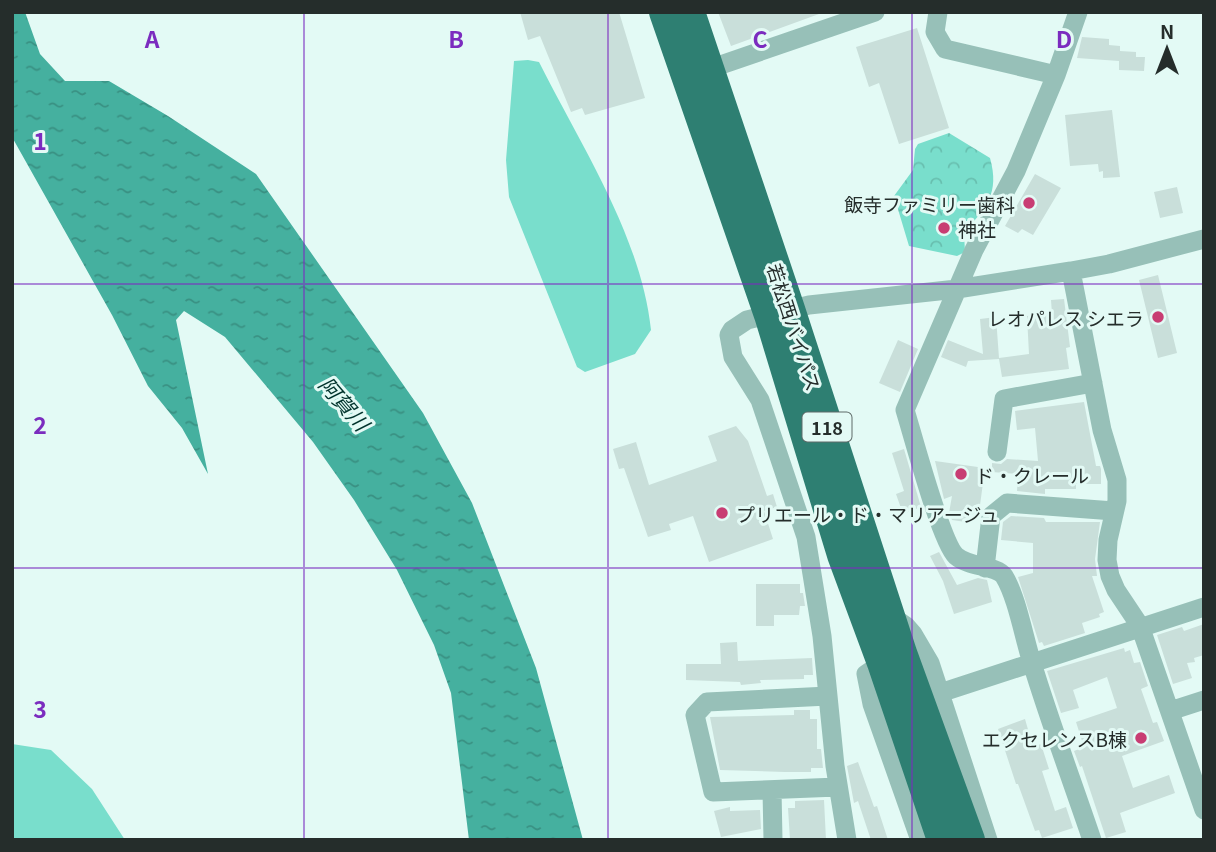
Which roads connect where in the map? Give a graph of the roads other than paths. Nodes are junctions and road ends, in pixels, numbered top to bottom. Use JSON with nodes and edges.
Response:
{"nodes":[{"id":1,"x":664,"y":12,"type":"edge"},
{"id":2,"x":690,"y":12,"type":"edge"},
{"id":3,"x":875,"y":12,"type":"edge"},
{"id":4,"x":938,"y":12,"type":"edge"},
{"id":5,"x":1078,"y":12,"type":"edge"},
{"id":6,"x":709,"y":69,"type":"junction"},
{"id":7,"x":1056,"y":75,"type":"junction"},
{"id":8,"x":1204,"y":239,"type":"edge"},
{"id":9,"x":1070,"y":271,"type":"junction"},
{"id":10,"x":957,"y":289,"type":"junction"},
{"id":11,"x":779,"y":312,"type":"junction"},
{"id":12,"x":1093,"y":383,"type":"junction"},
{"id":13,"x":997,"y":452,"type":"dead end"},
{"id":14,"x":1114,"y":511,"type":"junction"},
{"id":15,"x":985,"y":568,"type":"junction"},
{"id":16,"x":1204,"y":607,"type":"edge"},
{"id":17,"x":889,"y":614,"type":"junction"},
{"id":18,"x":1140,"y":626,"type":"junction"},
{"id":19,"x":882,"y":663,"type":"junction"},
{"id":20,"x":1032,"y":664,"type":"junction"},
{"id":21,"x":940,"y":693,"type":"junction"},
{"id":22,"x":828,"y":696,"type":"junction"},
{"id":23,"x":1204,"y":700,"type":"edge"},
{"id":24,"x":1170,"y":710,"type":"junction"},
{"id":25,"x":838,"y":787,"type":"junction"},
{"id":26,"x":772,"y":790,"type":"junction"},
{"id":27,"x":1202,"y":802,"type":"edge"},
{"id":28,"x":773,"y":840,"type":"edge"},
{"id":29,"x":847,"y":840,"type":"edge"},
{"id":30,"x":920,"y":840,"type":"edge"},
{"id":31,"x":942,"y":840,"type":"edge"},
{"id":32,"x":970,"y":840,"type":"edge"},
{"id":33,"x":988,"y":840,"type":"edge"},
{"id":34,"x":1092,"y":840,"type":"edge"}],
"edges":[{"from":1,"to":11,"type":"highway","name":"若松西バイパス","number":"118"},
{"from":2,"to":6,"type":"highway","name":"若松西バイパス","number":"118"},
{"from":3,"to":6,"type":"street"},
{"from":4,"to":7,"type":"street"},
{"from":5,"to":7,"type":"street"},
{"from":6,"to":11,"type":"highway","name":"若松西バイパス","number":"118"},
{"from":7,"to":10,"type":"street"},
{"from":8,"to":9,"type":"street"},
{"from":9,"to":10,"type":"street"},
{"from":9,"to":12,"type":"street"},
{"from":10,"to":11,"type":"street"},
{"from":10,"to":15,"type":"street"},
{"from":11,"to":17,"type":"highway","name":"若松西バイパス","number":"118"},
{"from":11,"to":19,"type":"highway","name":"若松西バイパス","number":"118"},
{"from":11,"to":22,"type":"street"},
{"from":12,"to":13,"type":"street"},
{"from":12,"to":14,"type":"street"},
{"from":14,"to":15,"type":"street"},
{"from":14,"to":18,"type":"street"},
{"from":15,"to":20,"type":"street"},
{"from":16,"to":18,"type":"street"},
{"from":17,"to":21,"type":"street"},
{"from":17,"to":32,"type":"highway","name":"若松西バイパス","number":"118"},
{"from":18,"to":20,"type":"street"},
{"from":18,"to":24,"type":"street"},
{"from":19,"to":30,"type":"street"},
{"from":19,"to":31,"type":"highway","name":"若松西バイパス","number":"118"},
{"from":20,"to":21,"type":"street"},
{"from":20,"to":34,"type":"street"},
{"from":21,"to":33,"type":"street"},
{"from":22,"to":25,"type":"street"},
{"from":22,"to":26,"type":"street"},
{"from":23,"to":24,"type":"street"},
{"from":24,"to":27,"type":"street"},
{"from":25,"to":26,"type":"street"},
{"from":25,"to":29,"type":"street"},
{"from":26,"to":28,"type":"street"}]}
